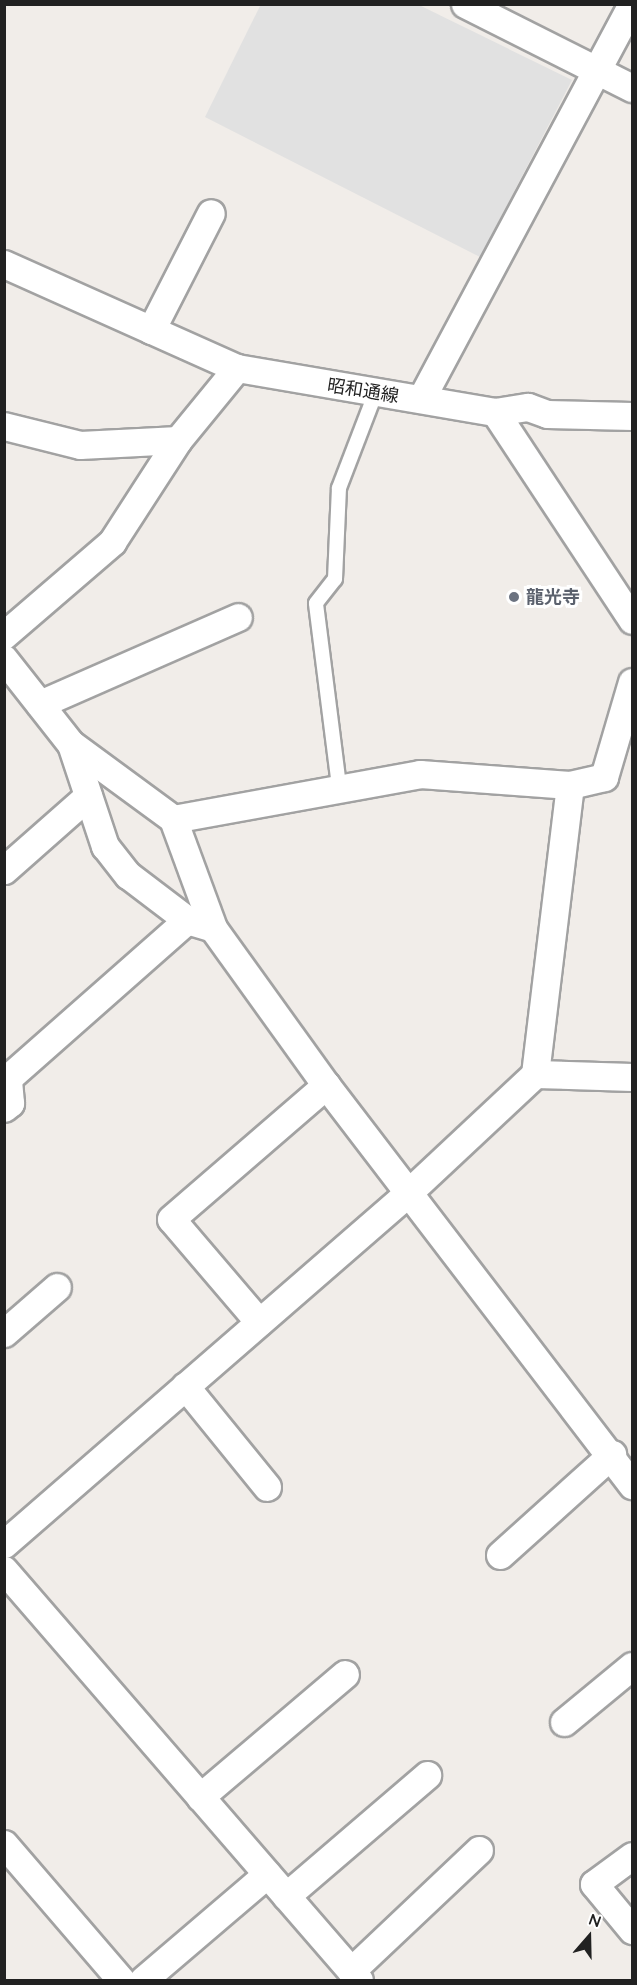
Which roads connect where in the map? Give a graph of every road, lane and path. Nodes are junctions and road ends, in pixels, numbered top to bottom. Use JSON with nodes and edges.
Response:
{"nodes":[{"id":1,"x":465,"y":4,"type":"edge"},
{"id":2,"x":629,"y":6,"type":"edge"},
{"id":3,"x":596,"y":72,"type":"junction"},
{"id":4,"x":633,"y":88,"type":"edge"},
{"id":5,"x":211,"y":213,"type":"dead end"},
{"id":6,"x":4,"y":264,"type":"edge"},
{"id":7,"x":151,"y":330,"type":"junction"},
{"id":8,"x":237,"y":368,"type":"junction"},
{"id":9,"x":375,"y":394,"type":"junction"},
{"id":10,"x":421,"y":399,"type":"junction"},
{"id":11,"x":495,"y":412,"type":"junction"},
{"id":12,"x":633,"y":416,"type":"edge"},
{"id":13,"x":4,"y":426,"type":"edge"},
{"id":14,"x":178,"y":440,"type":"junction"},
{"id":15,"x":238,"y":617,"type":"dead end"},
{"id":16,"x":633,"y":620,"type":"edge"},
{"id":17,"x":4,"y":635,"type":"edge"},
{"id":18,"x":4,"y":658,"type":"edge"},
{"id":19,"x":633,"y":682,"type":"edge"},
{"id":20,"x":40,"y":704,"type":"junction"},
{"id":21,"x":71,"y":744,"type":"junction"},
{"id":22,"x":570,"y":785,"type":"junction"},
{"id":23,"x":339,"y":786,"type":"junction"},
{"id":24,"x":88,"y":796,"type":"junction"},
{"id":25,"x":173,"y":819,"type":"junction"},
{"id":26,"x":4,"y":870,"type":"edge"},
{"id":27,"x":187,"y":920,"type":"junction"},
{"id":28,"x":213,"y":928,"type":"junction"},
{"id":29,"x":535,"y":1074,"type":"junction"},
{"id":30,"x":633,"y":1077,"type":"edge"},
{"id":31,"x":326,"y":1085,"type":"junction"},
{"id":32,"x":4,"y":1108,"type":"edge"},
{"id":33,"x":408,"y":1193,"type":"junction"},
{"id":34,"x":57,"y":1287,"type":"dead end"},
{"id":35,"x":259,"y":1322,"type":"junction"},
{"id":36,"x":4,"y":1334,"type":"edge"},
{"id":37,"x":185,"y":1386,"type":"junction"},
{"id":38,"x":612,"y":1454,"type":"junction"},
{"id":39,"x":633,"y":1485,"type":"edge"},
{"id":40,"x":267,"y":1487,"type":"dead end"},
{"id":41,"x":4,"y":1544,"type":"edge"},
{"id":42,"x":500,"y":1555,"type":"dead end"},
{"id":43,"x":4,"y":1570,"type":"edge"},
{"id":44,"x":633,"y":1666,"type":"edge"},
{"id":45,"x":345,"y":1674,"type":"dead end"},
{"id":46,"x":564,"y":1722,"type":"dead end"},
{"id":47,"x":428,"y":1775,"type":"dead end"},
{"id":48,"x":200,"y":1797,"type":"junction"},
{"id":49,"x":4,"y":1844,"type":"edge"},
{"id":50,"x":479,"y":1850,"type":"dead end"},
{"id":51,"x":633,"y":1856,"type":"edge"},
{"id":52,"x":267,"y":1874,"type":"junction"},
{"id":53,"x":286,"y":1896,"type":"junction"},
{"id":54,"x":633,"y":1930,"type":"edge"},
{"id":55,"x":355,"y":1976,"type":"edge"},
{"id":56,"x":121,"y":1980,"type":"edge"},
{"id":57,"x":143,"y":1980,"type":"edge"}],
"edges":[{"from":1,"to":3,"type":"street"},
{"from":2,"to":3,"type":"street"},
{"from":3,"to":4,"type":"street"},
{"from":3,"to":10,"type":"street"},
{"from":5,"to":7,"type":"street"},
{"from":6,"to":7,"type":"street","name":"昭和通線"},
{"from":7,"to":8,"type":"street","name":"昭和通線"},
{"from":8,"to":9,"type":"street","name":"昭和通線"},
{"from":8,"to":14,"type":"street"},
{"from":9,"to":10,"type":"street","name":"昭和通線"},
{"from":9,"to":23,"type":"lane"},
{"from":10,"to":11,"type":"street","name":"昭和通線"},
{"from":11,"to":12,"type":"street","name":"昭和通線"},
{"from":11,"to":16,"type":"street"},
{"from":13,"to":14,"type":"street"},
{"from":14,"to":17,"type":"street"},
{"from":15,"to":20,"type":"street"},
{"from":18,"to":20,"type":"street"},
{"from":19,"to":22,"type":"street"},
{"from":20,"to":21,"type":"street"},
{"from":21,"to":24,"type":"street"},
{"from":21,"to":25,"type":"street"},
{"from":22,"to":23,"type":"street"},
{"from":22,"to":29,"type":"street"},
{"from":23,"to":25,"type":"street"},
{"from":24,"to":26,"type":"street"},
{"from":24,"to":27,"type":"street"},
{"from":25,"to":28,"type":"street"},
{"from":27,"to":28,"type":"street"},
{"from":27,"to":32,"type":"street"},
{"from":28,"to":31,"type":"street"},
{"from":29,"to":30,"type":"street"},
{"from":29,"to":33,"type":"street"},
{"from":31,"to":33,"type":"street"},
{"from":31,"to":35,"type":"street"},
{"from":33,"to":35,"type":"street"},
{"from":33,"to":38,"type":"street"},
{"from":34,"to":36,"type":"street"},
{"from":35,"to":37,"type":"street"},
{"from":37,"to":40,"type":"street"},
{"from":37,"to":41,"type":"street"},
{"from":38,"to":39,"type":"street"},
{"from":38,"to":42,"type":"street"},
{"from":43,"to":48,"type":"street"},
{"from":44,"to":46,"type":"street"},
{"from":45,"to":48,"type":"street"},
{"from":47,"to":53,"type":"street"},
{"from":48,"to":52,"type":"street"},
{"from":49,"to":56,"type":"street"},
{"from":50,"to":55,"type":"street"},
{"from":51,"to":54,"type":"street"},
{"from":52,"to":53,"type":"street"},
{"from":52,"to":57,"type":"street"},
{"from":53,"to":55,"type":"street"}]}
